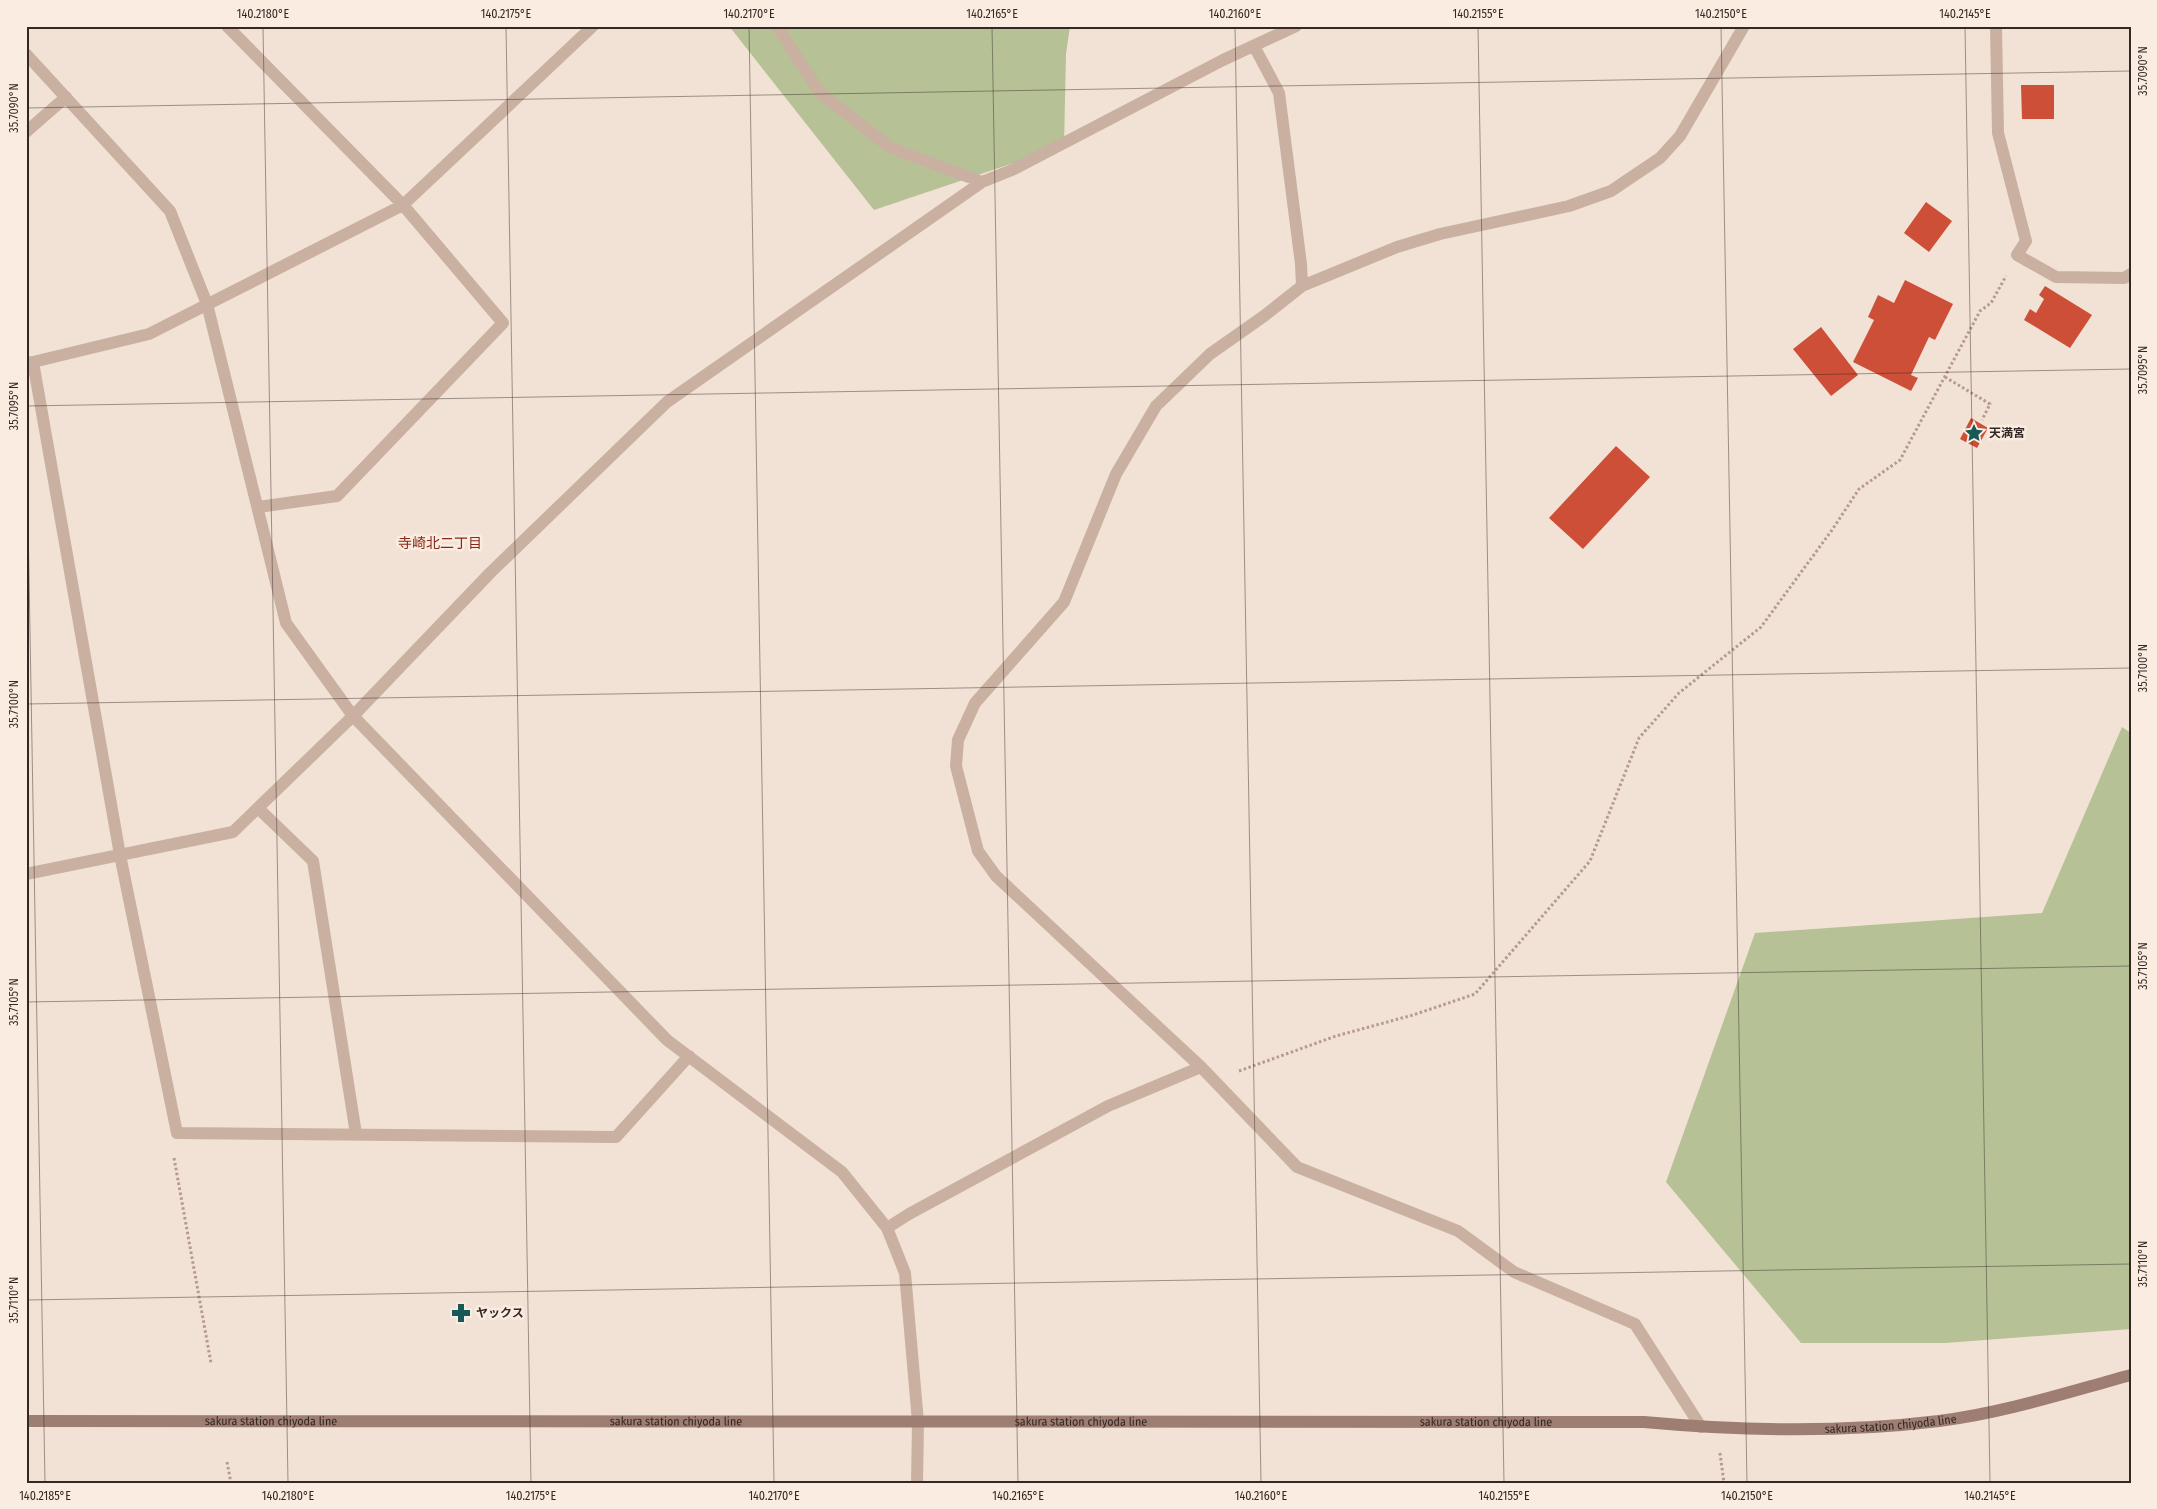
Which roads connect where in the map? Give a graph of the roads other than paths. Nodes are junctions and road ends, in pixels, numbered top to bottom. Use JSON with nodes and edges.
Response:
{"nodes":[{"id":1,"x":227,"y":26,"type":"edge"},
{"id":2,"x":593,"y":26,"type":"edge"},
{"id":3,"x":778,"y":26,"type":"edge"},
{"id":4,"x":1296,"y":26,"type":"edge"},
{"id":5,"x":1744,"y":26,"type":"edge"},
{"id":6,"x":1996,"y":26,"type":"edge"},
{"id":7,"x":1254,"y":46,"type":"junction"},
{"id":8,"x":26,"y":54,"type":"edge"},
{"id":9,"x":66,"y":97,"type":"junction"},
{"id":10,"x":26,"y":132,"type":"edge"},
{"id":11,"x":982,"y":182,"type":"junction"},
{"id":12,"x":402,"y":205,"type":"junction"},
{"id":13,"x":2131,"y":274,"type":"edge"},
{"id":14,"x":1302,"y":286,"type":"junction"},
{"id":15,"x":207,"y":304,"type":"junction"},
{"id":16,"x":30,"y":363,"type":"edge"},
{"id":17,"x":258,"y":507,"type":"junction"},
{"id":18,"x":353,"y":716,"type":"junction"},
{"id":19,"x":258,"y":808,"type":"junction"},
{"id":20,"x":120,"y":855,"type":"junction"},
{"id":21,"x":26,"y":874,"type":"edge"},
{"id":22,"x":689,"y":1056,"type":"junction"},
{"id":23,"x":1201,"y":1066,"type":"junction"},
{"id":24,"x":356,"y":1134,"type":"junction"},
{"id":25,"x":887,"y":1228,"type":"junction"},
{"id":26,"x":2131,"y":1375,"type":"edge"},
{"id":27,"x":26,"y":1421,"type":"edge"},
{"id":28,"x":918,"y":1422,"type":"junction"},
{"id":29,"x":1701,"y":1428,"type":"junction"},
{"id":30,"x":917,"y":1483,"type":"edge"}],
"edges":[{"from":1,"to":12,"type":"street"},
{"from":2,"to":12,"type":"street"},
{"from":3,"to":11,"type":"street"},
{"from":4,"to":7,"type":"street"},
{"from":5,"to":14,"type":"street"},
{"from":6,"to":13,"type":"street"},
{"from":7,"to":11,"type":"street"},
{"from":7,"to":14,"type":"street"},
{"from":8,"to":9,"type":"street"},
{"from":9,"to":10,"type":"street"},
{"from":9,"to":15,"type":"street"},
{"from":11,"to":18,"type":"street"},
{"from":12,"to":15,"type":"street"},
{"from":12,"to":17,"type":"street"},
{"from":14,"to":23,"type":"street"},
{"from":15,"to":16,"type":"street"},
{"from":15,"to":17,"type":"street"},
{"from":16,"to":20,"type":"street"},
{"from":17,"to":18,"type":"street"},
{"from":18,"to":19,"type":"street"},
{"from":18,"to":22,"type":"street"},
{"from":19,"to":20,"type":"street"},
{"from":19,"to":24,"type":"street"},
{"from":20,"to":21,"type":"street"},
{"from":20,"to":24,"type":"street"},
{"from":22,"to":24,"type":"street"},
{"from":22,"to":25,"type":"street"},
{"from":23,"to":25,"type":"street"},
{"from":23,"to":29,"type":"street"},
{"from":25,"to":28,"type":"street"},
{"from":26,"to":29,"type":"main road","name":"sakura station chiyoda line"},
{"from":27,"to":28,"type":"main road","name":"sakura station chiyoda line"},
{"from":28,"to":29,"type":"main road","name":"sakura station chiyoda line"},
{"from":28,"to":30,"type":"street"}]}
